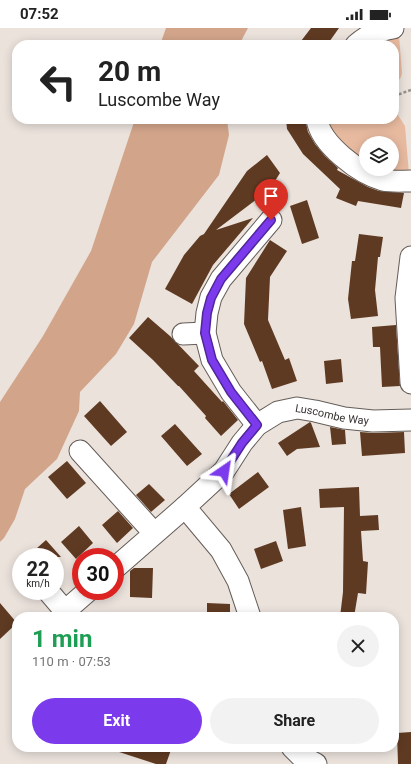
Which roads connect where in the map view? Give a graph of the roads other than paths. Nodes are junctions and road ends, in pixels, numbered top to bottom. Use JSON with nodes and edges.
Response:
{"nodes":[{"id":1,"x":393,"y":28,"type":"edge"},
{"id":2,"x":363,"y":40,"type":"edge"},
{"id":3,"x":319,"y":124,"type":"edge"},
{"id":4,"x":411,"y":181,"type":"edge"},
{"id":5,"x":271,"y":220,"type":"dead end"},
{"id":6,"x":411,"y":257,"type":"edge"},
{"id":7,"x":205,"y":333,"type":"junction"},
{"id":8,"x":183,"y":334,"type":"dead end"},
{"id":9,"x":410,"y":361,"type":"edge"},
{"id":10,"x":411,"y":383,"type":"edge"},
{"id":11,"x":411,"y":420,"type":"edge"},
{"id":12,"x":257,"y":425,"type":"junction"},
{"id":13,"x":80,"y":451,"type":"dead end"},
{"id":14,"x":185,"y":507,"type":"junction"},
{"id":15,"x":154,"y":534,"type":"junction"},
{"id":16,"x":124,"y":560,"type":"edge"},
{"id":17,"x":56,"y":600,"type":"edge"},
{"id":18,"x":80,"y":600,"type":"edge"},
{"id":19,"x":66,"y":612,"type":"edge"},
{"id":20,"x":70,"y":612,"type":"edge"},
{"id":21,"x":248,"y":612,"type":"edge"},
{"id":22,"x":297,"y":752,"type":"edge"},
{"id":23,"x":316,"y":764,"type":"edge"}],
"edges":[{"from":1,"to":2,"type":"street"},
{"from":3,"to":4,"type":"street"},
{"from":5,"to":7,"type":"street"},
{"from":6,"to":9,"type":"street"},
{"from":7,"to":8,"type":"street"},
{"from":7,"to":12,"type":"street"},
{"from":9,"to":10,"type":"street"},
{"from":11,"to":12,"type":"street","name":"Luscombe Way"},
{"from":12,"to":14,"type":"street","name":"Luscombe Way"},
{"from":13,"to":15,"type":"street"},
{"from":14,"to":15,"type":"street","name":"Luscombe Way"},
{"from":14,"to":21,"type":"street"},
{"from":15,"to":16,"type":"street","name":"Luscombe Way"},
{"from":17,"to":19,"type":"street"},
{"from":18,"to":20,"type":"street"},
{"from":22,"to":23,"type":"street"}]}
